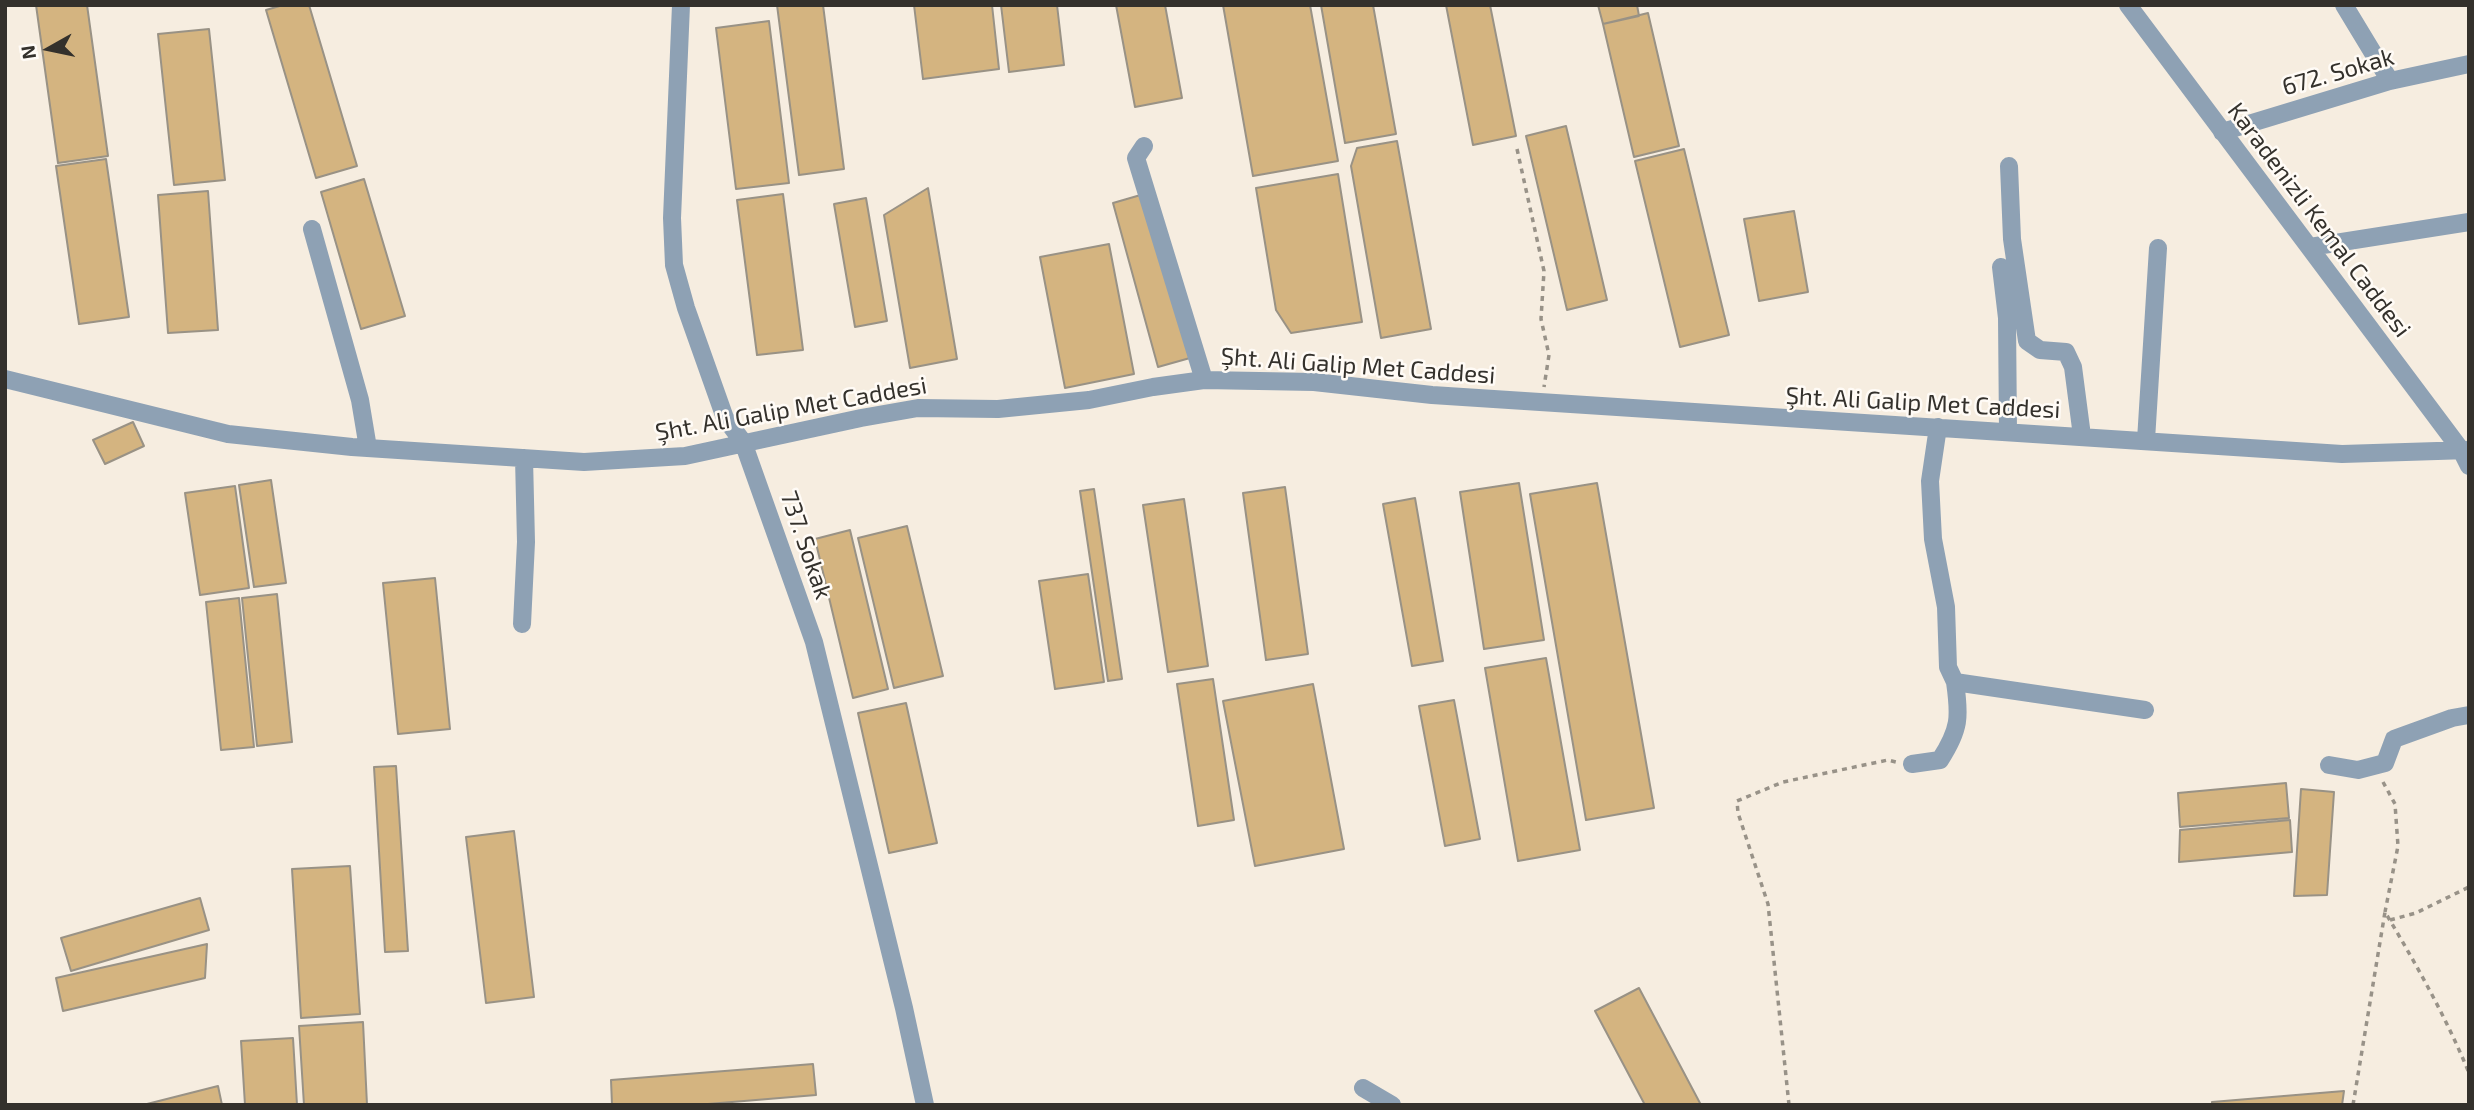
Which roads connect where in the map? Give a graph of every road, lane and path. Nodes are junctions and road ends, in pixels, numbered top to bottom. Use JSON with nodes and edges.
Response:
{"nodes":[{"id":1,"x":681,"y":5,"type":"edge"},
{"id":2,"x":2128,"y":5,"type":"edge"},
{"id":3,"x":2344,"y":5,"type":"edge"},
{"id":4,"x":2469,"y":64,"type":"edge"},
{"id":5,"x":2390,"y":81,"type":"junction"},
{"id":6,"x":2222,"y":132,"type":"junction"},
{"id":7,"x":1144,"y":146,"type":"dead end"},
{"id":8,"x":1517,"y":149,"type":"dead end"},
{"id":9,"x":2009,"y":166,"type":"dead end"},
{"id":10,"x":2469,"y":222,"type":"edge"},
{"id":11,"x":312,"y":229,"type":"dead end"},
{"id":12,"x":2310,"y":247,"type":"junction"},
{"id":13,"x":2158,"y":248,"type":"dead end"},
{"id":14,"x":2001,"y":267,"type":"dead end"},
{"id":15,"x":5,"y":379,"type":"edge"},
{"id":16,"x":1204,"y":380,"type":"junction"},
{"id":17,"x":1542,"y":403,"type":"junction"},
{"id":18,"x":1938,"y":427,"type":"junction"},
{"id":19,"x":2008,"y":431,"type":"junction"},
{"id":20,"x":2082,"y":436,"type":"junction"},
{"id":21,"x":2146,"y":440,"type":"junction"},
{"id":22,"x":743,"y":442,"type":"junction"},
{"id":23,"x":368,"y":448,"type":"junction"},
{"id":24,"x":2466,"y":455,"type":"edge"},
{"id":25,"x":524,"y":458,"type":"junction"},
{"id":26,"x":522,"y":624,"type":"dead end"},
{"id":27,"x":1955,"y":682,"type":"junction"},
{"id":28,"x":2144,"y":710,"type":"dead end"},
{"id":29,"x":2469,"y":715,"type":"edge"},
{"id":30,"x":1912,"y":764,"type":"joint"},
{"id":31,"x":2329,"y":765,"type":"dead end"},
{"id":32,"x":2374,"y":766,"type":"junction"},
{"id":33,"x":2469,"y":887,"type":"edge"},
{"id":34,"x":2385,"y":912,"type":"junction"},
{"id":35,"x":2390,"y":920,"type":"junction"},
{"id":36,"x":2469,"y":1073,"type":"edge"},
{"id":37,"x":1363,"y":1088,"type":"dead end"},
{"id":38,"x":925,"y":1105,"type":"edge"},
{"id":39,"x":1392,"y":1105,"type":"edge"},
{"id":40,"x":1789,"y":1105,"type":"edge"},
{"id":41,"x":2353,"y":1105,"type":"edge"}],
"edges":[{"from":1,"to":22,"type":"street","name":"737. Sokak"},
{"from":2,"to":6,"type":"street","name":"Karadenizli Kemal Caddesi"},
{"from":3,"to":5,"type":"street"},
{"from":4,"to":5,"type":"street","name":"672. Sokak"},
{"from":5,"to":6,"type":"street","name":"672. Sokak"},
{"from":6,"to":12,"type":"street","name":"Karadenizli Kemal Caddesi"},
{"from":7,"to":16,"type":"street"},
{"from":8,"to":17,"type":"path"},
{"from":9,"to":20,"type":"street"},
{"from":10,"to":12,"type":"street"},
{"from":11,"to":23,"type":"street"},
{"from":12,"to":24,"type":"street","name":"Karadenizli Kemal Caddesi"},
{"from":13,"to":21,"type":"street"},
{"from":14,"to":19,"type":"street"},
{"from":15,"to":23,"type":"street","name":"Şht. Ali Galip Met Caddesi"},
{"from":16,"to":17,"type":"street","name":"Şht. Ali Galip Met Caddesi"},
{"from":16,"to":22,"type":"street","name":"Şht. Ali Galip Met Caddesi"},
{"from":17,"to":18,"type":"street","name":"Şht. Ali Galip Met Caddesi"},
{"from":18,"to":19,"type":"street","name":"Şht. Ali Galip Met Caddesi"},
{"from":18,"to":27,"type":"street"},
{"from":19,"to":20,"type":"street","name":"Şht. Ali Galip Met Caddesi"},
{"from":20,"to":21,"type":"street","name":"Şht. Ali Galip Met Caddesi"},
{"from":21,"to":24,"type":"street","name":"Şht. Ali Galip Met Caddesi"},
{"from":22,"to":25,"type":"street","name":"Şht. Ali Galip Met Caddesi"},
{"from":22,"to":38,"type":"street","name":"737. Sokak"},
{"from":23,"to":25,"type":"street","name":"Şht. Ali Galip Met Caddesi"},
{"from":25,"to":26,"type":"street"},
{"from":27,"to":28,"type":"street"},
{"from":27,"to":30,"type":"street"},
{"from":29,"to":32,"type":"street"},
{"from":30,"to":40,"type":"path"},
{"from":31,"to":32,"type":"street"},
{"from":32,"to":34,"type":"path"},
{"from":33,"to":35,"type":"path"},
{"from":34,"to":35,"type":"path"},
{"from":34,"to":41,"type":"path"},
{"from":35,"to":36,"type":"path"},
{"from":37,"to":39,"type":"street"}]}
